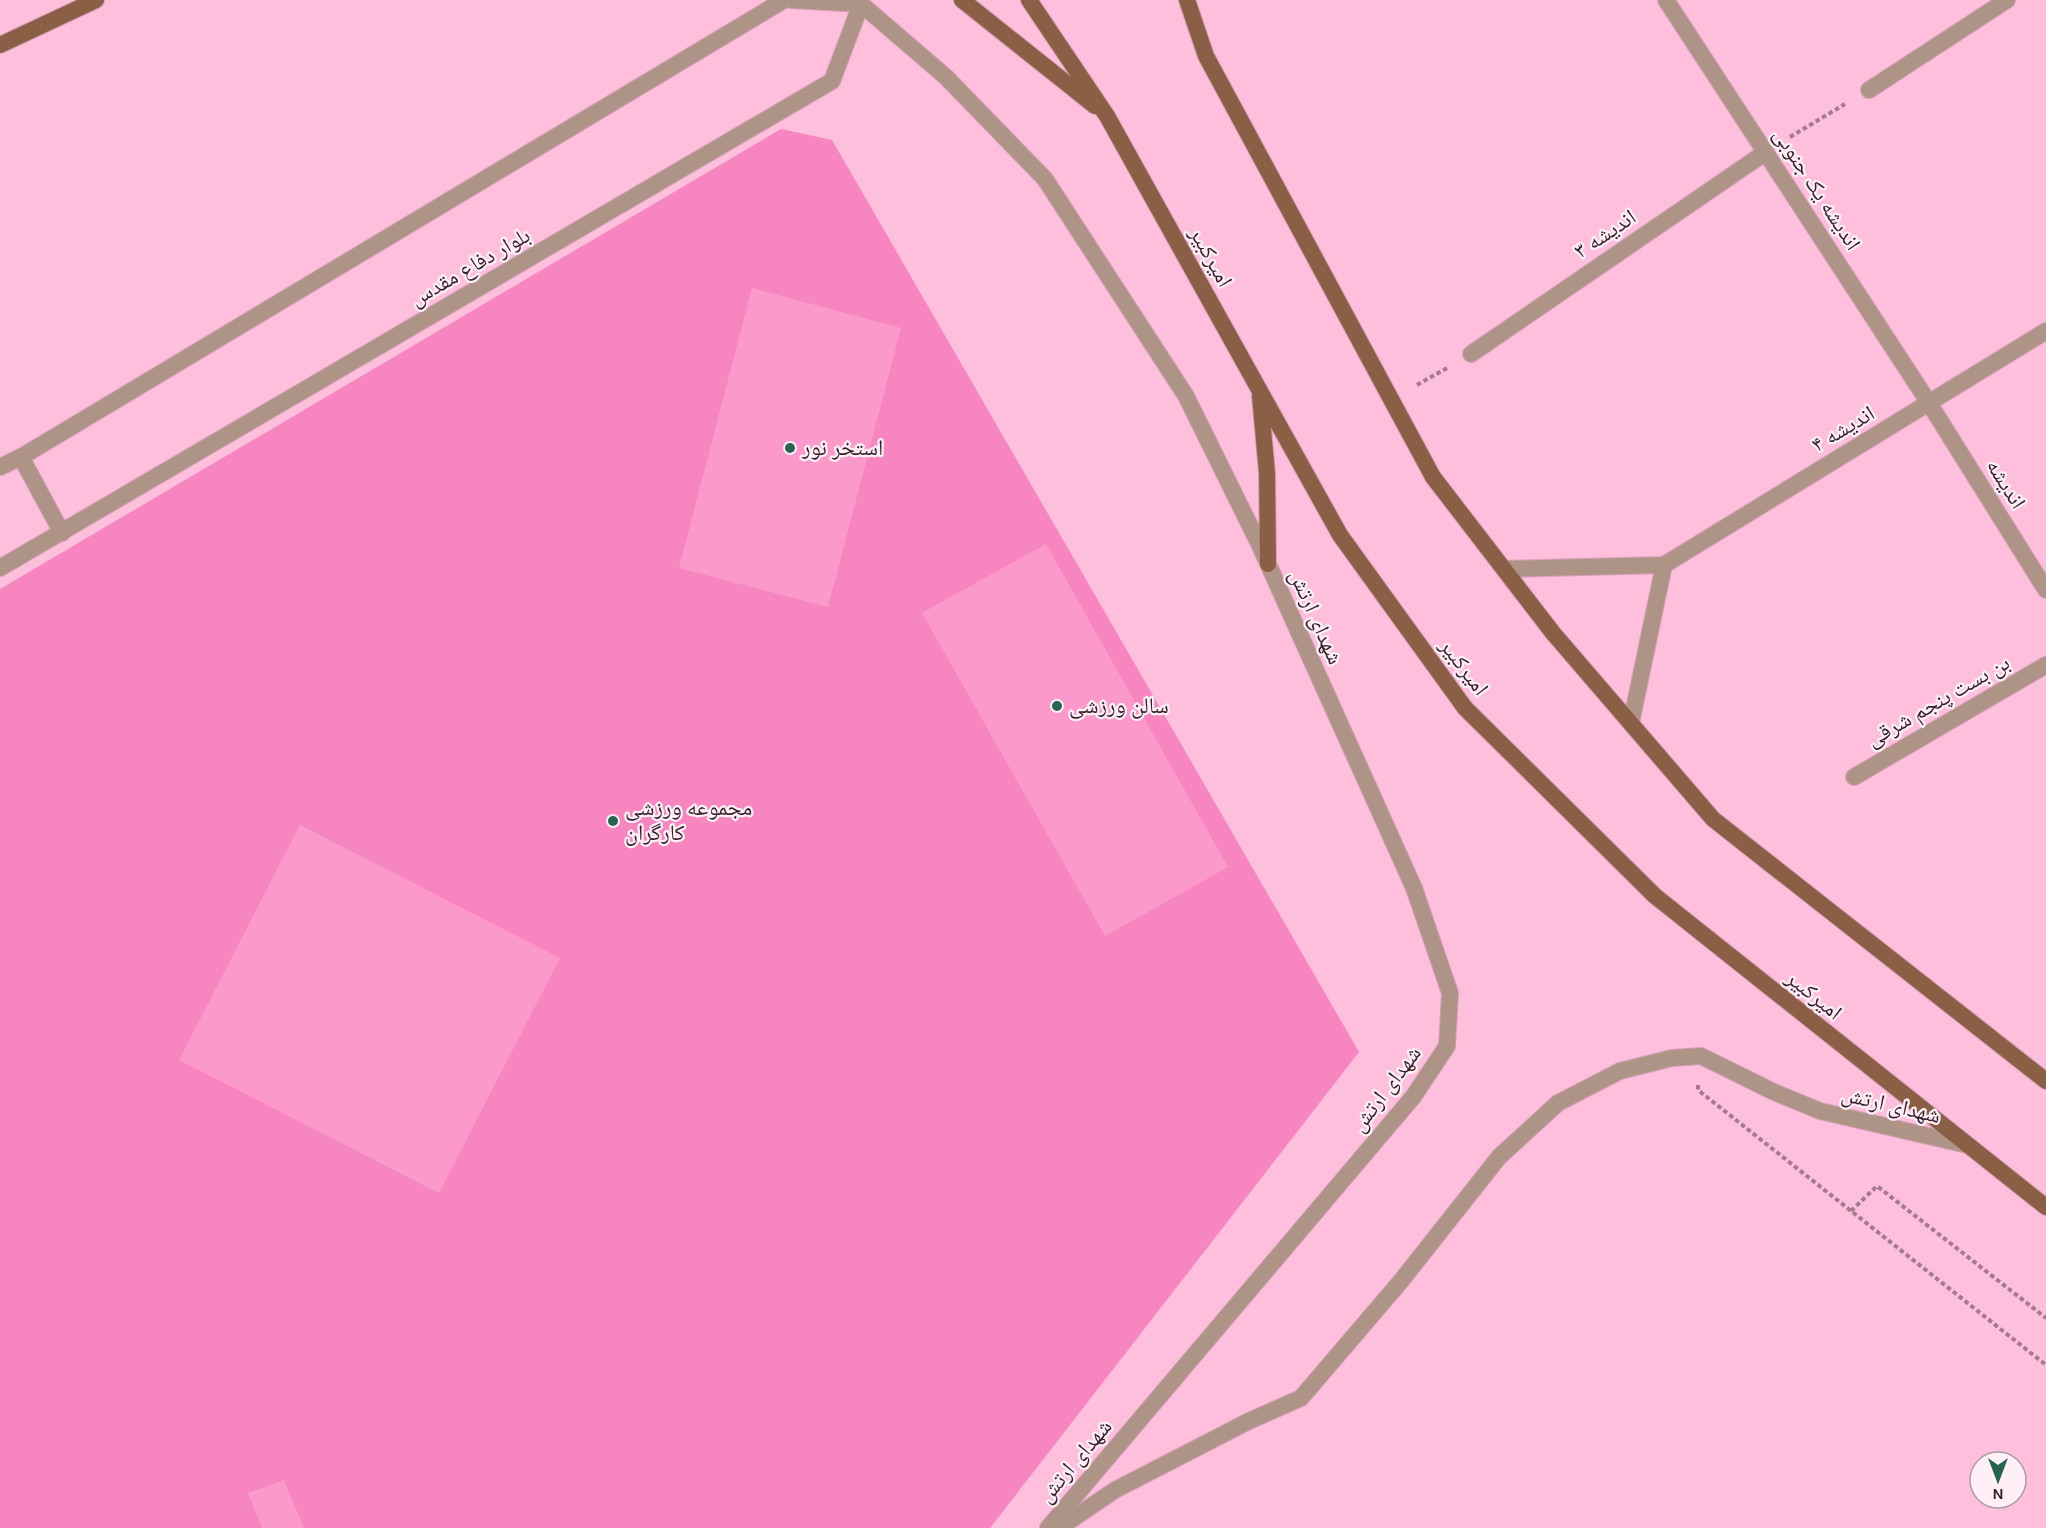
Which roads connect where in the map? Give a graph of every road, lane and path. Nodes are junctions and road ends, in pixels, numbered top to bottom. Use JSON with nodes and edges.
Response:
{"nodes":[{"id":1,"x":96,"y":0,"type":"edge"},
{"id":2,"x":784,"y":0,"type":"edge"},
{"id":3,"x":791,"y":0,"type":"edge"},
{"id":4,"x":962,"y":0,"type":"edge"},
{"id":5,"x":1029,"y":0,"type":"edge"},
{"id":6,"x":1187,"y":0,"type":"edge"},
{"id":7,"x":1666,"y":0,"type":"edge"},
{"id":8,"x":2007,"y":0,"type":"edge"},
{"id":9,"x":861,"y":4,"type":"junction"},
{"id":10,"x":0,"y":45,"type":"edge"},
{"id":11,"x":1869,"y":90,"type":"joint"},
{"id":12,"x":1107,"y":116,"type":"junction"},
{"id":13,"x":1766,"y":152,"type":"junction"},
{"id":14,"x":2046,"y":331,"type":"edge"},
{"id":15,"x":1471,"y":354,"type":"joint"},
{"id":16,"x":1259,"y":389,"type":"junction"},
{"id":17,"x":1390,"y":399,"type":"junction"},
{"id":18,"x":1929,"y":403,"type":"junction"},
{"id":19,"x":21,"y":457,"type":"junction"},
{"id":20,"x":0,"y":467,"type":"edge"},
{"id":21,"x":62,"y":532,"type":"junction"},
{"id":22,"x":1268,"y":564,"type":"junction"},
{"id":23,"x":1664,"y":565,"type":"junction"},
{"id":24,"x":0,"y":568,"type":"edge"},
{"id":25,"x":1504,"y":569,"type":"junction"},
{"id":26,"x":2046,"y":590,"type":"edge"},
{"id":27,"x":2046,"y":665,"type":"edge"},
{"id":28,"x":1630,"y":723,"type":"junction"},
{"id":29,"x":1854,"y":777,"type":"dead end"},
{"id":30,"x":1701,"y":1056,"type":"junction"},
{"id":31,"x":2046,"y":1081,"type":"edge"},
{"id":32,"x":1967,"y":1145,"type":"junction"},
{"id":33,"x":2046,"y":1207,"type":"edge"},
{"id":34,"x":1851,"y":1211,"type":"junction"},
{"id":35,"x":2046,"y":1318,"type":"edge"},
{"id":36,"x":2046,"y":1365,"type":"edge"},
{"id":37,"x":1048,"y":1528,"type":"edge"},
{"id":38,"x":1059,"y":1528,"type":"edge"}],
"edges":[{"from":1,"to":10,"type":"main road"},
{"from":2,"to":19,"type":"street"},
{"from":3,"to":9,"type":"street"},
{"from":4,"to":12,"type":"main road"},
{"from":5,"to":12,"type":"main road","name":"امیرکبیر"},
{"from":6,"to":17,"type":"main road"},
{"from":7,"to":13,"type":"street","name":"اندیشه یک جنوبی"},
{"from":8,"to":11,"type":"street"},
{"from":9,"to":21,"type":"street","name":"بلوار دفاع مقدس"},
{"from":9,"to":22,"type":"street","name":"شهدای ارتش"},
{"from":11,"to":13,"type":"path"},
{"from":12,"to":16,"type":"main road","name":"امیرکبیر"},
{"from":13,"to":15,"type":"street","name":"اندیشه ۳"},
{"from":13,"to":18,"type":"street","name":"اندیشه یک جنوبی"},
{"from":14,"to":18,"type":"street","name":"اندیشه ۴"},
{"from":15,"to":17,"type":"path"},
{"from":16,"to":22,"type":"main road"},
{"from":16,"to":32,"type":"main road","name":"امیرکبیر"},
{"from":17,"to":25,"type":"main road"},
{"from":18,"to":23,"type":"street","name":"اندیشه ۴"},
{"from":18,"to":26,"type":"street","name":"اندیشه"},
{"from":19,"to":20,"type":"street"},
{"from":19,"to":21,"type":"street"},
{"from":21,"to":24,"type":"street","name":"بلوار دفاع مقدس"},
{"from":22,"to":37,"type":"street","name":"شهدای ارتش"},
{"from":23,"to":25,"type":"street"},
{"from":23,"to":28,"type":"street"},
{"from":25,"to":28,"type":"main road"},
{"from":27,"to":29,"type":"street","name":"بن بست پنجم شرقی"},
{"from":28,"to":31,"type":"main road"},
{"from":30,"to":32,"type":"street","name":"شهدای ارتش"},
{"from":30,"to":34,"type":"path"},
{"from":30,"to":38,"type":"street","name":"شهدای ارتش"},
{"from":32,"to":33,"type":"main road","name":"امیرکبیر"},
{"from":34,"to":35,"type":"path"},
{"from":34,"to":36,"type":"path"}]}
